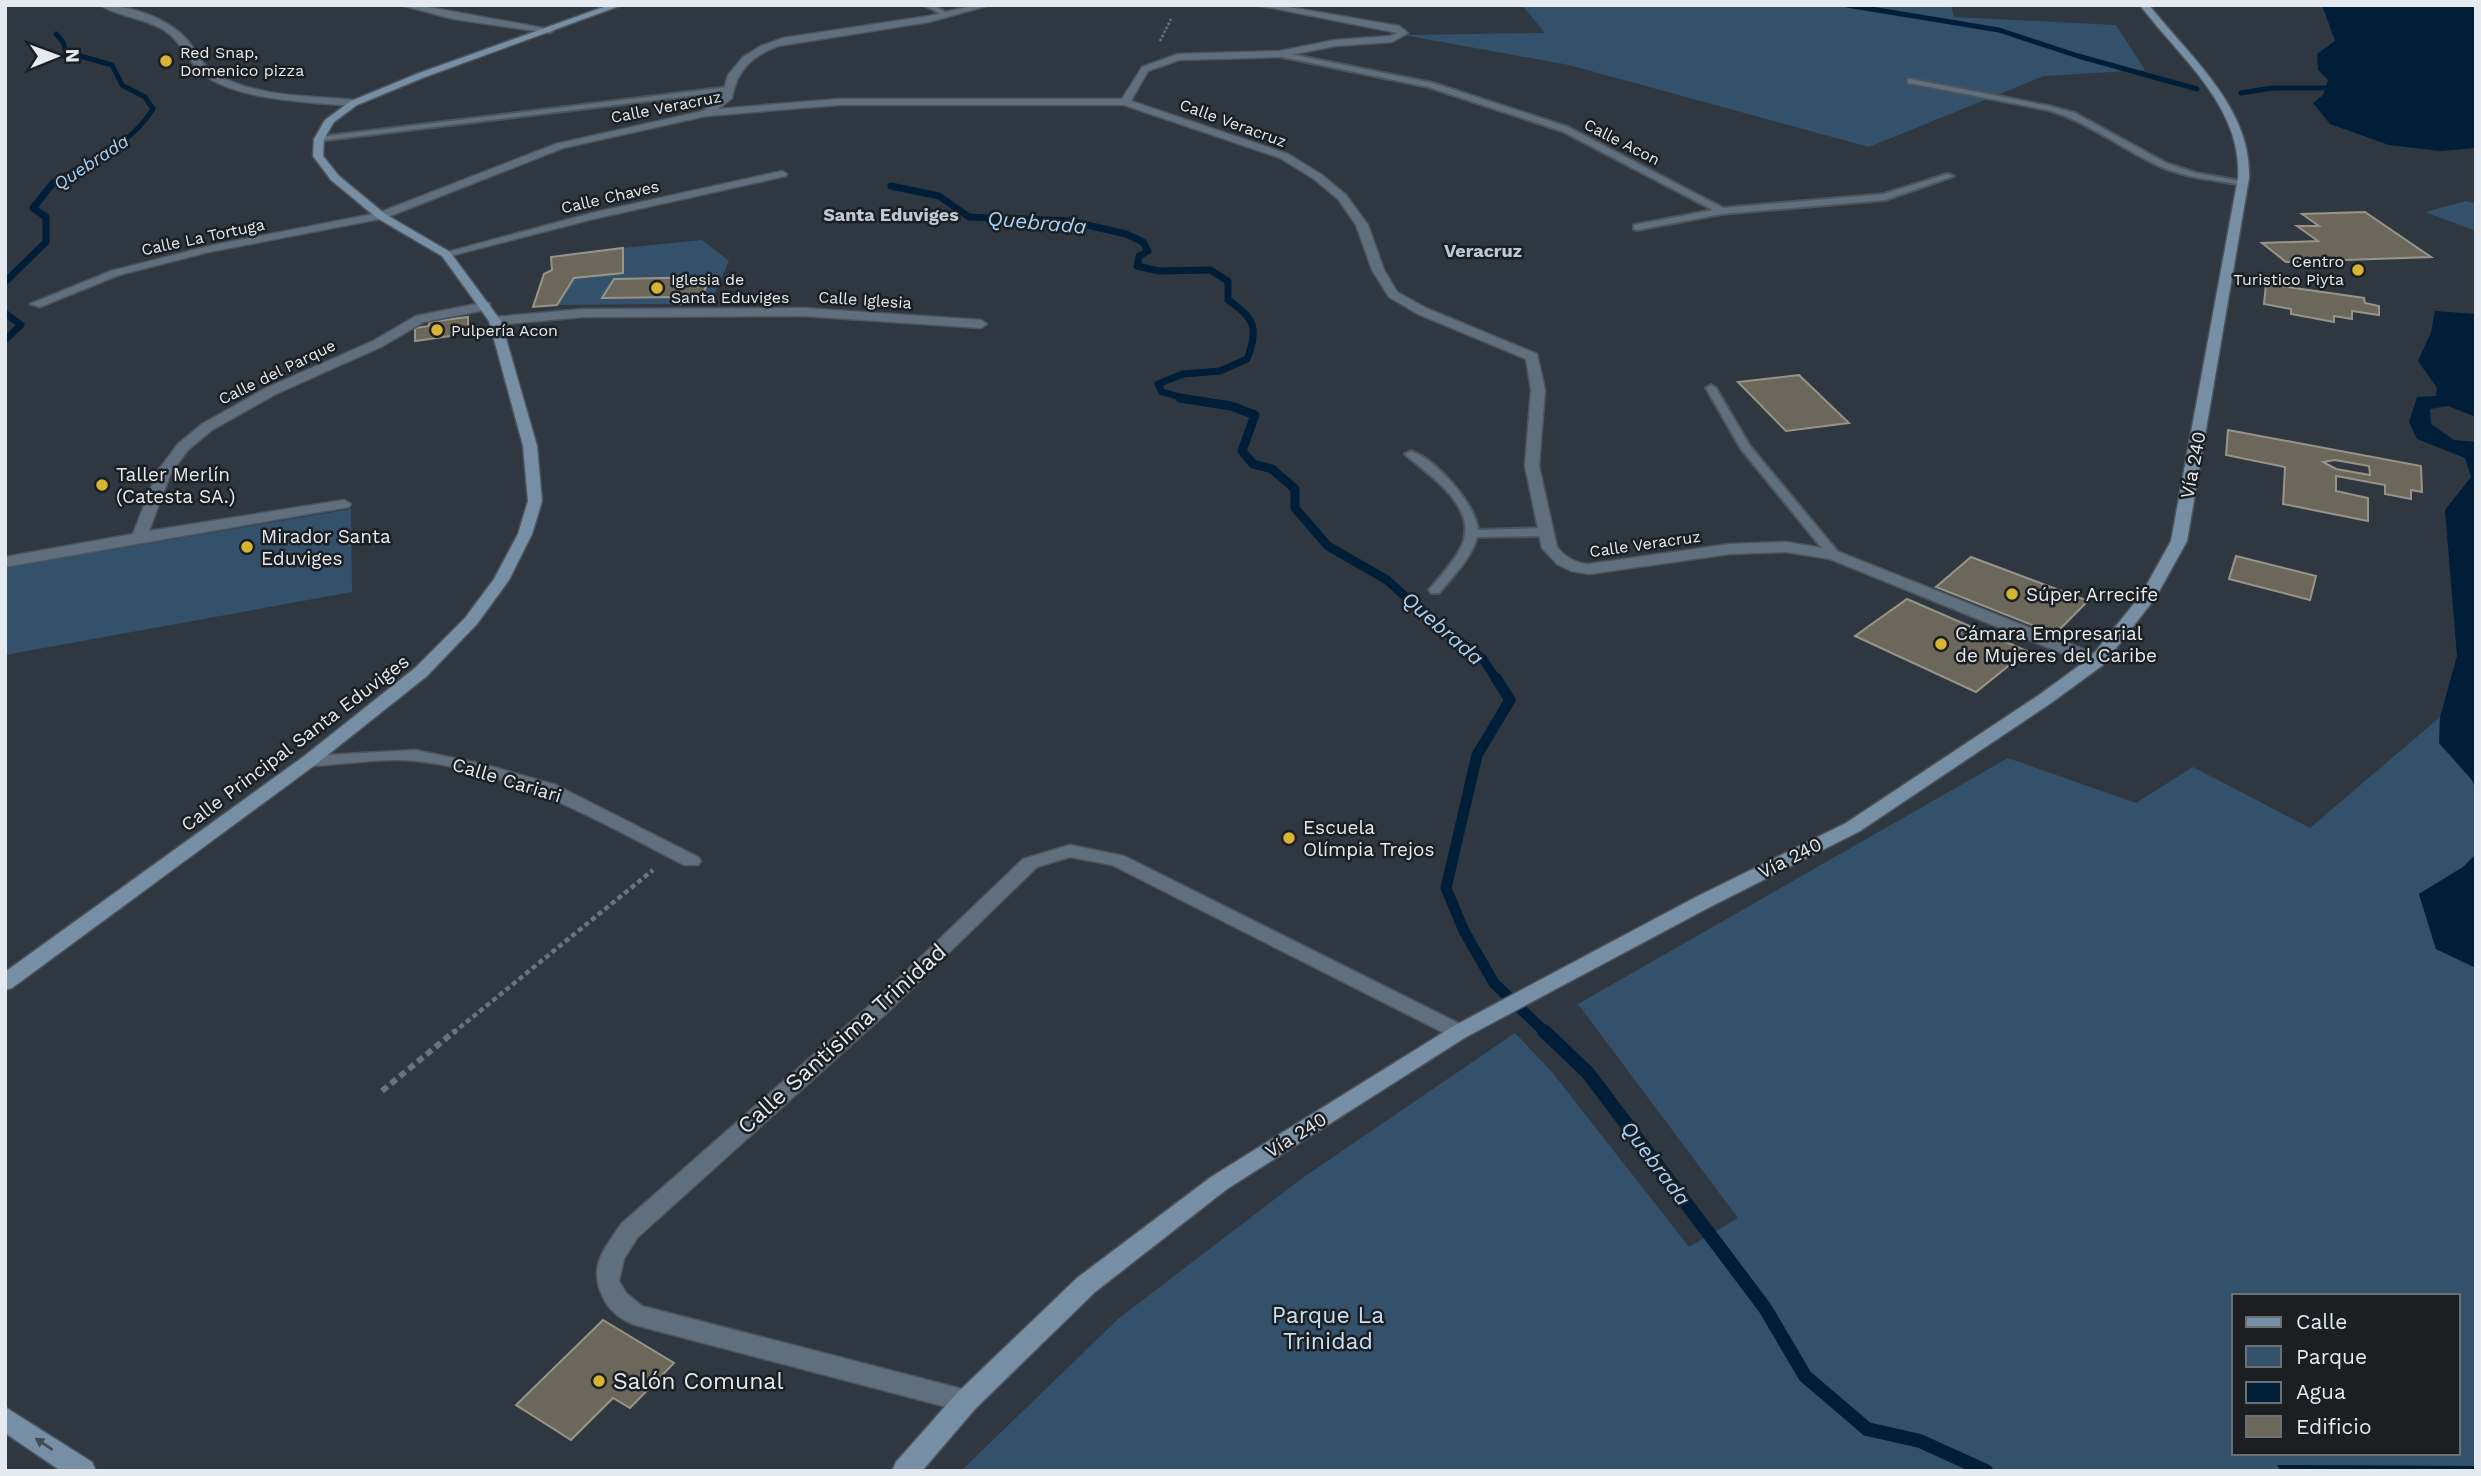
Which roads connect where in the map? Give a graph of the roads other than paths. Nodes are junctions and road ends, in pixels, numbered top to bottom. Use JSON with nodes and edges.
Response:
{"nodes":[{"id":1,"x":104,"y":5,"type":"edge"},
{"id":2,"x":405,"y":5,"type":"edge"},
{"id":3,"x":618,"y":5,"type":"edge"},
{"id":4,"x":927,"y":5,"type":"edge"},
{"id":5,"x":986,"y":5,"type":"edge"},
{"id":6,"x":1261,"y":5,"type":"edge"},
{"id":7,"x":2144,"y":5,"type":"edge"},
{"id":8,"x":947,"y":15,"type":"junction"},
{"id":9,"x":551,"y":30,"type":"junction"},
{"id":10,"x":1280,"y":54,"type":"junction"},
{"id":11,"x":1911,"y":81,"type":"dead end"},
{"id":12,"x":728,"y":89,"type":"junction"},
{"id":13,"x":1125,"y":102,"type":"junction"},
{"id":14,"x":354,"y":103,"type":"junction"},
{"id":15,"x":706,"y":113,"type":"junction"},
{"id":16,"x":319,"y":139,"type":"junction"},
{"id":17,"x":782,"y":174,"type":"dead end"},
{"id":18,"x":1950,"y":176,"type":"dead end"},
{"id":19,"x":2243,"y":182,"type":"junction"},
{"id":20,"x":1722,"y":211,"type":"junction"},
{"id":21,"x":381,"y":216,"type":"junction"},
{"id":22,"x":1637,"y":227,"type":"dead end"},
{"id":23,"x":446,"y":254,"type":"junction"},
{"id":24,"x":36,"y":304,"type":"dead end"},
{"id":25,"x":486,"y":306,"type":"junction"},
{"id":26,"x":495,"y":321,"type":"junction"},
{"id":27,"x":981,"y":324,"type":"dead end"},
{"id":28,"x":1712,"y":388,"type":"dead end"},
{"id":29,"x":1411,"y":454,"type":"dead end"},
{"id":30,"x":344,"y":504,"type":"dead end"},
{"id":31,"x":1545,"y":532,"type":"junction"},
{"id":32,"x":1472,"y":534,"type":"junction"},
{"id":33,"x":139,"y":537,"type":"junction"},
{"id":34,"x":1834,"y":555,"type":"junction"},
{"id":35,"x":5,"y":562,"type":"edge"},
{"id":36,"x":1435,"y":590,"type":"dead end"},
{"id":37,"x":2097,"y":661,"type":"junction"},
{"id":38,"x":309,"y":761,"type":"junction"},
{"id":39,"x":683,"y":857,"type":"road end"},
{"id":40,"x":5,"y":983,"type":"edge"},
{"id":41,"x":1459,"y":1032,"type":"junction"},
{"id":42,"x":966,"y":1401,"type":"junction"},
{"id":43,"x":5,"y":1418,"type":"edge"},
{"id":44,"x":83,"y":1471,"type":"edge"},
{"id":45,"x":905,"y":1471,"type":"edge"}],
"edges":[{"from":1,"to":14,"type":"street"},
{"from":2,"to":9,"type":"street"},
{"from":3,"to":9,"type":"main road"},
{"from":4,"to":8,"type":"lane"},
{"from":5,"to":8,"type":"street"},
{"from":6,"to":10,"type":"street"},
{"from":7,"to":19,"type":"main road","name":"Vía 240"},
{"from":8,"to":12,"type":"street"},
{"from":9,"to":14,"type":"main road"},
{"from":10,"to":13,"type":"street"},
{"from":10,"to":20,"type":"lane","name":"Calle Acon"},
{"from":11,"to":19,"type":"lane"},
{"from":12,"to":15,"type":"street"},
{"from":12,"to":16,"type":"lane"},
{"from":13,"to":15,"type":"street","name":"Calle Veracruz"},
{"from":13,"to":31,"type":"street","name":"Calle Veracruz"},
{"from":14,"to":16,"type":"main road"},
{"from":15,"to":21,"type":"street","name":"Calle Veracruz"},
{"from":16,"to":21,"type":"main road","name":"Calle Principal Santa Eduviges"},
{"from":17,"to":23,"type":"street","name":"Calle Chaves"},
{"from":18,"to":20,"type":"lane"},
{"from":19,"to":37,"type":"main road","name":"Vía 240"},
{"from":20,"to":22,"type":"lane"},
{"from":21,"to":23,"type":"main road","name":"Calle Principal Santa Eduviges"},
{"from":21,"to":24,"type":"street","name":"Calle La Tortuga"},
{"from":23,"to":25,"type":"main road","name":"Calle Principal Santa Eduviges"},
{"from":25,"to":26,"type":"main road","name":"Calle Principal Santa Eduviges"},
{"from":25,"to":33,"type":"street","name":"Calle del Parque"},
{"from":26,"to":27,"type":"street","name":"Calle Iglesia"},
{"from":26,"to":38,"type":"main road","name":"Calle Principal Santa Eduviges"},
{"from":28,"to":34,"type":"lane"},
{"from":29,"to":32,"type":"lane"},
{"from":30,"to":33,"type":"street"},
{"from":31,"to":32,"type":"lane"},
{"from":31,"to":34,"type":"street","name":"Calle Veracruz"},
{"from":32,"to":36,"type":"lane"},
{"from":33,"to":35,"type":"street"},
{"from":34,"to":37,"type":"street","name":"Calle Veracruz"},
{"from":37,"to":41,"type":"main road","name":"Vía 240"},
{"from":38,"to":39,"type":"street","name":"Calle Cariari"},
{"from":38,"to":40,"type":"main road","name":"Calle Principal Santa Eduviges"},
{"from":41,"to":42,"type":"main road","name":"Vía 240"},
{"from":41,"to":42,"type":"street","name":"Calle Santísima Trinidad"},
{"from":42,"to":45,"type":"main road","name":"Vía 240"},
{"from":44,"to":43,"type":"main road","one_way":true}]}
